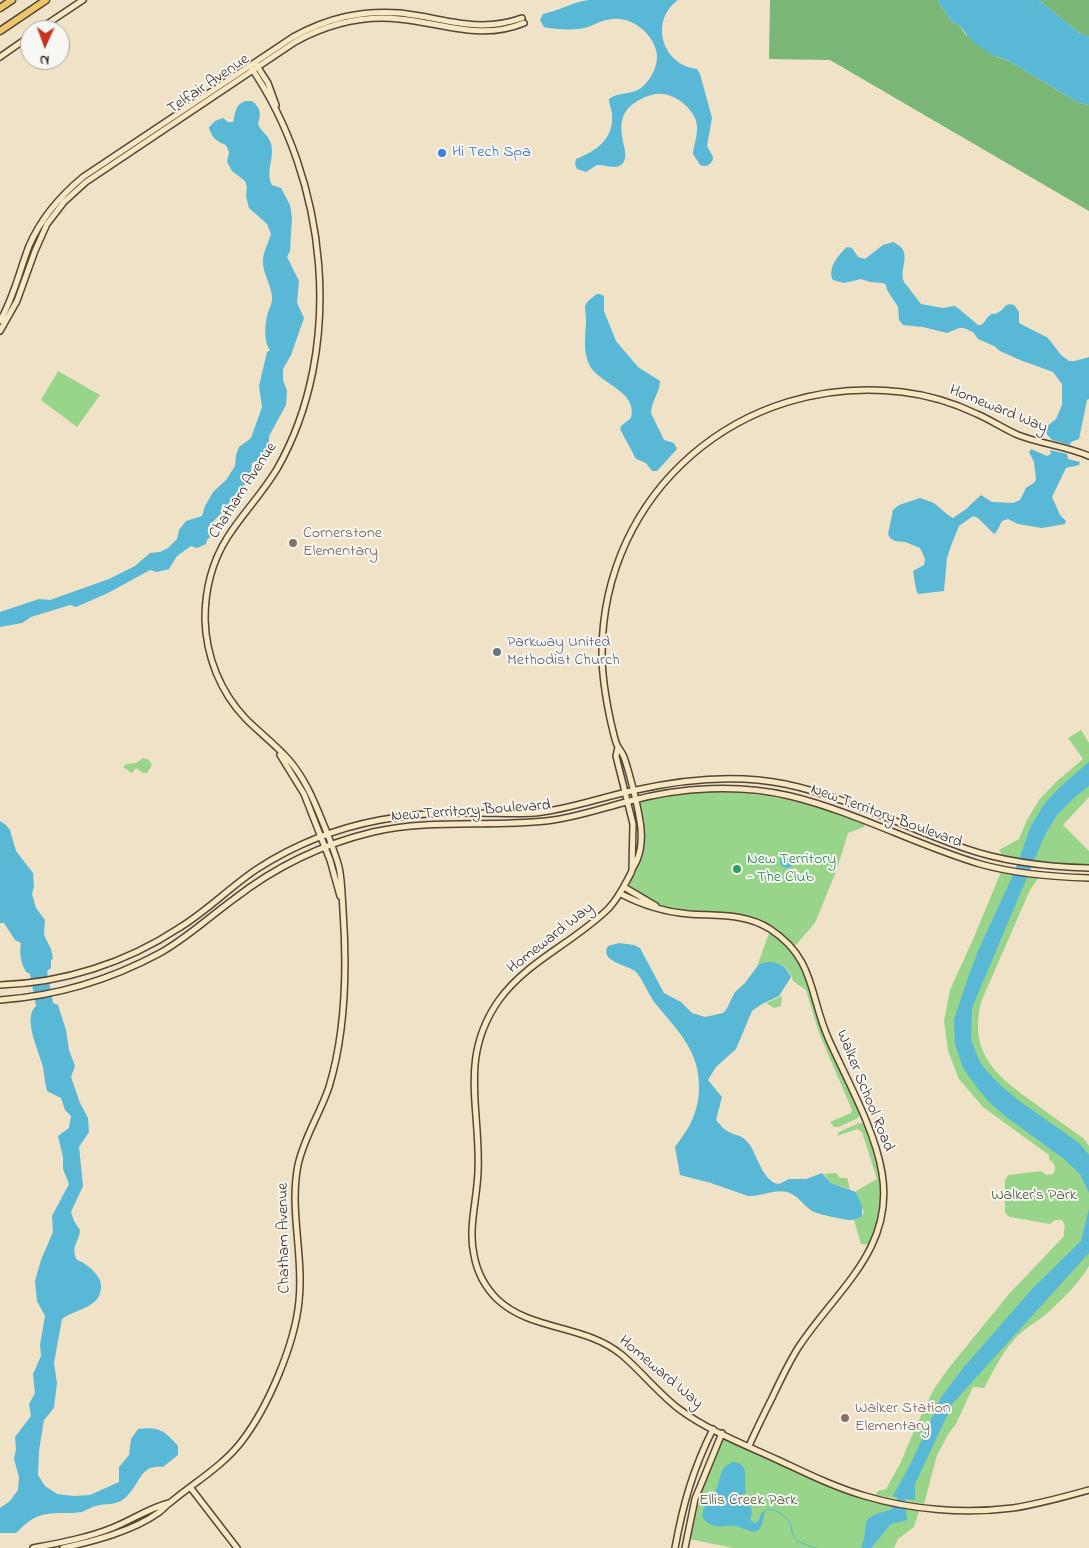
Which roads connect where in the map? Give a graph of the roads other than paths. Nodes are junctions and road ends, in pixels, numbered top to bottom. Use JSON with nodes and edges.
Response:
{"nodes":[{"id":1,"x":12,"y":0,"type":"edge"},
{"id":2,"x":46,"y":0,"type":"edge"},
{"id":3,"x":83,"y":0,"type":"edge"},
{"id":4,"x":0,"y":8,"type":"edge"},
{"id":5,"x":53,"y":20,"type":"edge"},
{"id":6,"x":523,"y":20,"type":"dead end"},
{"id":7,"x":0,"y":31,"type":"edge"},
{"id":8,"x":20,"y":43,"type":"edge"},
{"id":9,"x":0,"y":56,"type":"edge"},
{"id":10,"x":254,"y":67,"type":"junction"},
{"id":11,"x":0,"y":321,"type":"edge"},
{"id":12,"x":0,"y":331,"type":"edge"},
{"id":13,"x":1089,"y":456,"type":"edge"},
{"id":14,"x":618,"y":747,"type":"junction"},
{"id":15,"x":276,"y":748,"type":"junction"},
{"id":16,"x":740,"y":780,"type":"junction"},
{"id":17,"x":739,"y":789,"type":"junction"},
{"id":18,"x":633,"y":790,"type":"junction"},
{"id":19,"x":625,"y":792,"type":"junction"},
{"id":20,"x":635,"y":799,"type":"junction"},
{"id":21,"x":628,"y":801,"type":"junction"},
{"id":22,"x":559,"y":809,"type":"junction"},
{"id":23,"x":490,"y":813,"type":"junction"},
{"id":24,"x":561,"y":819,"type":"junction"},
{"id":25,"x":490,"y":823,"type":"junction"},
{"id":26,"x":327,"y":834,"type":"junction"},
{"id":27,"x":321,"y":837,"type":"junction"},
{"id":28,"x":331,"y":844,"type":"junction"},
{"id":29,"x":324,"y":847,"type":"junction"},
{"id":30,"x":284,"y":853,"type":"junction"},
{"id":31,"x":282,"y":868,"type":"junction"},
{"id":32,"x":1089,"y":868,"type":"edge"},
{"id":33,"x":632,"y":869,"type":"junction"},
{"id":34,"x":1089,"y":878,"type":"edge"},
{"id":35,"x":624,"y":887,"type":"junction"},
{"id":36,"x":621,"y":894,"type":"junction"},
{"id":37,"x":343,"y":904,"type":"junction"},
{"id":38,"x":659,"y":908,"type":"junction"},
{"id":39,"x":0,"y":985,"type":"edge"},
{"id":40,"x":0,"y":1000,"type":"edge"},
{"id":41,"x":713,"y":1429,"type":"junction"},
{"id":42,"x":722,"y":1433,"type":"junction"},
{"id":43,"x":748,"y":1446,"type":"junction"},
{"id":44,"x":190,"y":1487,"type":"junction"},
{"id":45,"x":1089,"y":1490,"type":"edge"},
{"id":46,"x":169,"y":1503,"type":"junction"},
{"id":47,"x":33,"y":1548,"type":"edge"},
{"id":48,"x":63,"y":1548,"type":"edge"},
{"id":49,"x":237,"y":1548,"type":"edge"},
{"id":50,"x":675,"y":1548,"type":"edge"},
{"id":51,"x":685,"y":1548,"type":"edge"}],
"edges":[{"from":1,"to":4,"type":"highway"},
{"from":2,"to":7,"type":"highway"},
{"from":3,"to":5,"type":"street"},
{"from":6,"to":10,"type":"street","name":"Telfair Avenue"},
{"from":8,"to":9,"type":"street"},
{"from":10,"to":11,"type":"street","name":"Telfair Avenue"},
{"from":10,"to":12,"type":"street","name":"Telfair Avenue"},
{"from":10,"to":15,"type":"street","name":"Chatham Avenue"},
{"from":13,"to":14,"type":"street","name":"Homeward Way"},
{"from":14,"to":18,"type":"street","name":"Homeward Way"},
{"from":14,"to":19,"type":"street","name":"Homeward Way"},
{"from":15,"to":26,"type":"street","name":"Chatham Avenue"},
{"from":15,"to":27,"type":"street","name":"Chatham Avenue"},
{"from":16,"to":17,"type":"street"},
{"from":16,"to":18,"type":"street","name":"New Territory Boulevard"},
{"from":16,"to":32,"type":"street","name":"New Territory Boulevard"},
{"from":17,"to":20,"type":"street","name":"New Territory Boulevard"},
{"from":17,"to":34,"type":"street","name":"New Territory Boulevard"},
{"from":18,"to":19,"type":"street","name":"New Territory Boulevard"},
{"from":18,"to":20,"type":"street","name":"Homeward Way"},
{"from":19,"to":21,"type":"street","name":"Homeward Way"},
{"from":19,"to":22,"type":"street","name":"New Territory Boulevard"},
{"from":20,"to":21,"type":"street","name":"New Territory Boulevard"},
{"from":20,"to":33,"type":"street","name":"Homeward Way"},
{"from":21,"to":24,"type":"street","name":"New Territory Boulevard"},
{"from":21,"to":33,"type":"street","name":"Homeward Way"},
{"from":22,"to":23,"type":"street","name":"New Territory Boulevard"},
{"from":22,"to":24,"type":"street"},
{"from":23,"to":25,"type":"street"},
{"from":23,"to":26,"type":"street","name":"New Territory Boulevard"},
{"from":24,"to":25,"type":"street","name":"New Territory Boulevard"},
{"from":25,"to":28,"type":"street","name":"New Territory Boulevard"},
{"from":26,"to":27,"type":"street","name":"New Territory Boulevard"},
{"from":26,"to":28,"type":"street","name":"Chatham Avenue"},
{"from":27,"to":29,"type":"street","name":"Chatham Avenue"},
{"from":27,"to":30,"type":"street","name":"New Territory Boulevard"},
{"from":28,"to":29,"type":"street","name":"New Territory Boulevard"},
{"from":28,"to":37,"type":"street","name":"Chatham Avenue"},
{"from":29,"to":31,"type":"street","name":"New Territory Boulevard"},
{"from":29,"to":37,"type":"street","name":"Chatham Avenue"},
{"from":30,"to":31,"type":"street"},
{"from":30,"to":39,"type":"street","name":"New Territory Boulevard"},
{"from":31,"to":40,"type":"street","name":"New Territory Boulevard"},
{"from":33,"to":35,"type":"street","name":"Homeward Way"},
{"from":35,"to":36,"type":"street","name":"Homeward Way"},
{"from":35,"to":38,"type":"street","name":"Walker School Road"},
{"from":36,"to":38,"type":"street","name":"Walker School Road"},
{"from":36,"to":41,"type":"street","name":"Homeward Way"},
{"from":37,"to":44,"type":"street","name":"Chatham Avenue"},
{"from":38,"to":43,"type":"street","name":"Walker School Road"},
{"from":41,"to":42,"type":"street","name":"Homeward Way"},
{"from":41,"to":50,"type":"street"},
{"from":42,"to":43,"type":"street","name":"Homeward Way"},
{"from":42,"to":51,"type":"street"},
{"from":43,"to":45,"type":"street","name":"Homeward Way"},
{"from":44,"to":46,"type":"street","name":"Chatham Avenue"},
{"from":44,"to":49,"type":"street"},
{"from":46,"to":47,"type":"street","name":"Chatham Avenue"},
{"from":46,"to":48,"type":"street","name":"Chatham Avenue"}]}
